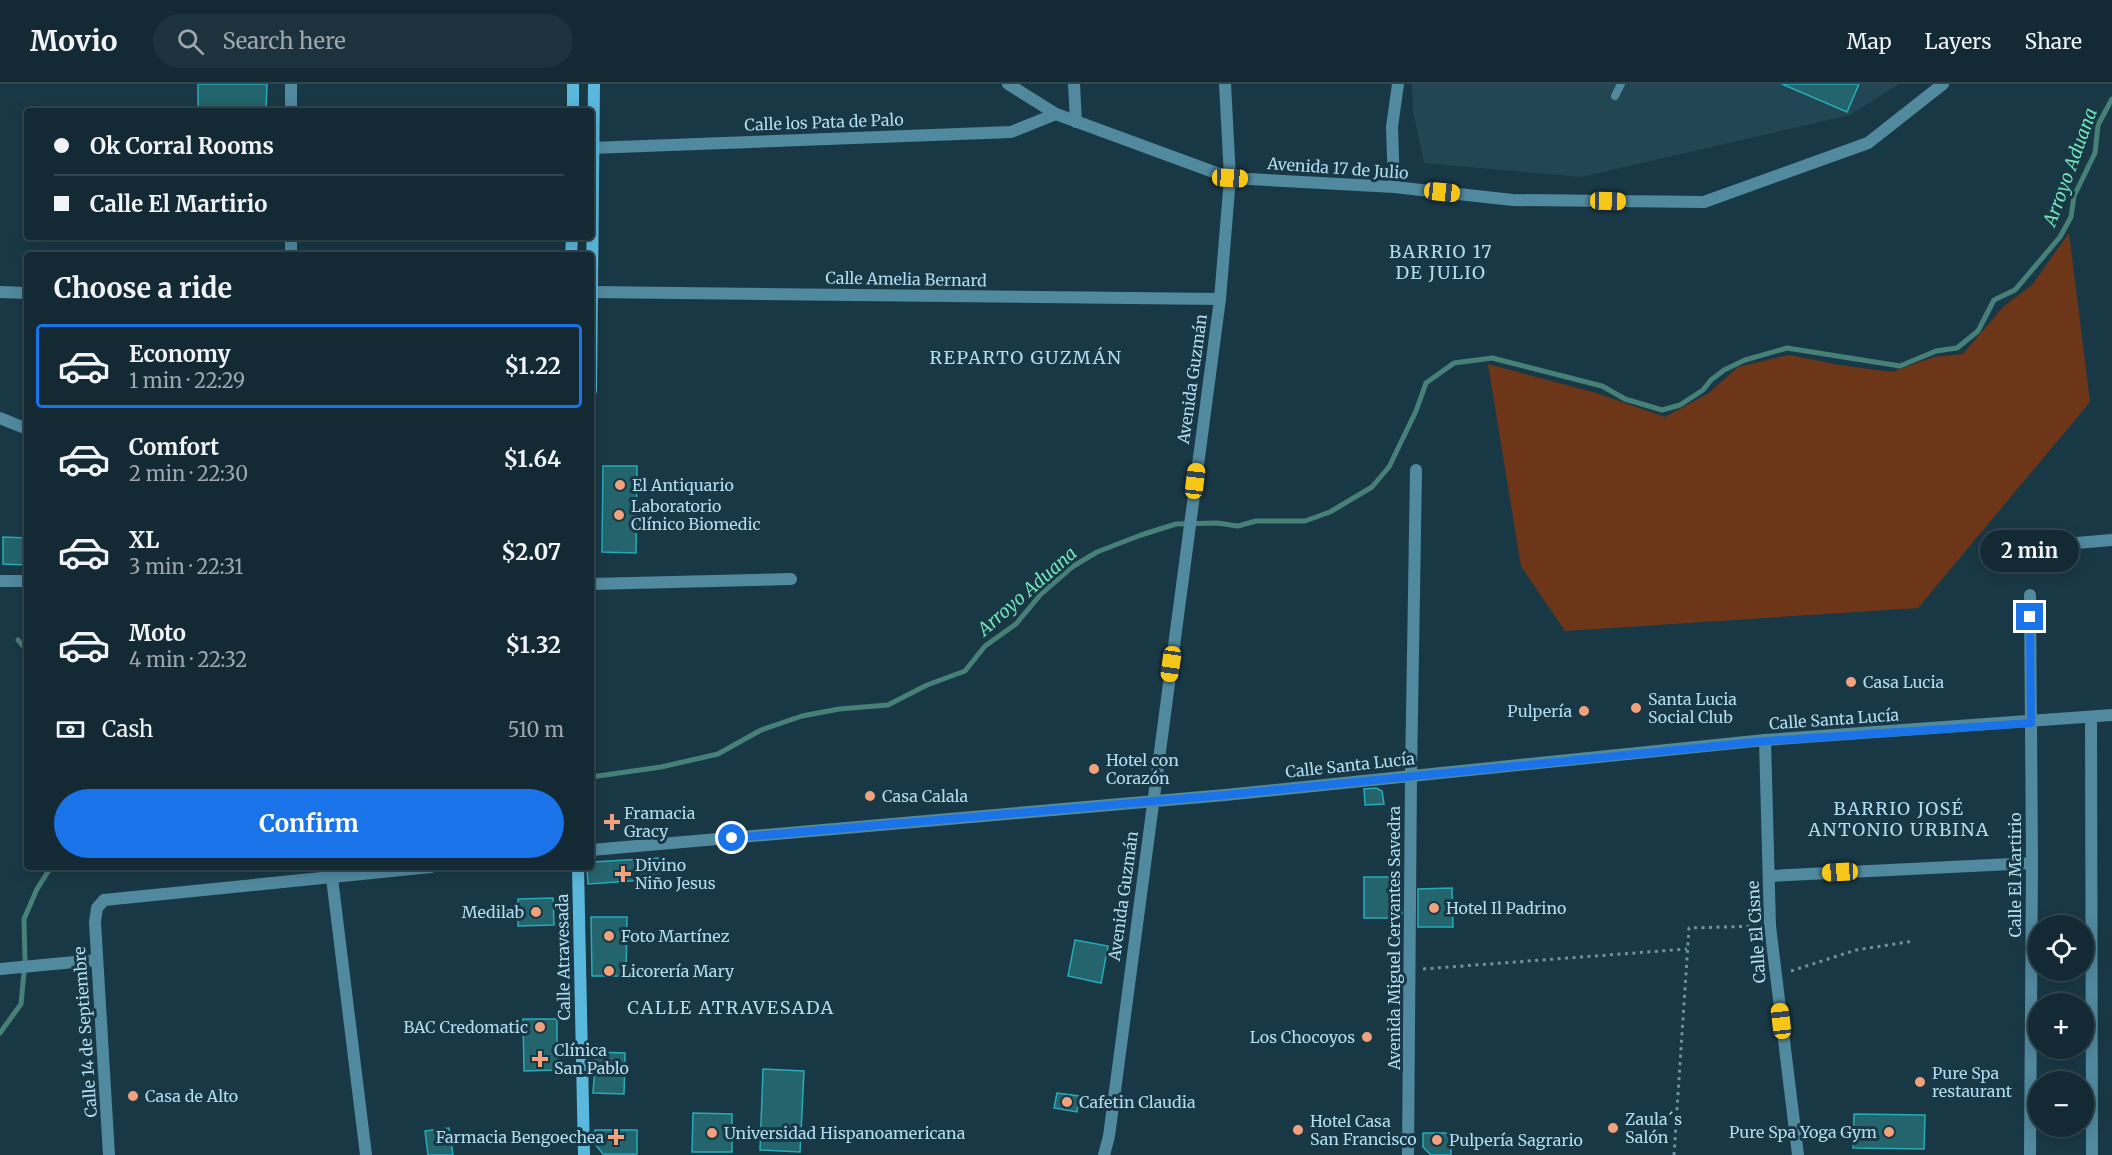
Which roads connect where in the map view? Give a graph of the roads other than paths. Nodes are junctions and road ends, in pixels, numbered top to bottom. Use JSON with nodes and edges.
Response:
{"nodes":[{"id":1,"x":291,"y":84,"type":"edge"},
{"id":2,"x":573,"y":84,"type":"edge"},
{"id":3,"x":594,"y":84,"type":"edge"},
{"id":4,"x":1008,"y":84,"type":"edge"},
{"id":5,"x":1074,"y":84,"type":"edge"},
{"id":6,"x":1225,"y":84,"type":"edge"},
{"id":7,"x":1398,"y":84,"type":"edge"},
{"id":8,"x":1621,"y":84,"type":"edge"},
{"id":9,"x":1943,"y":84,"type":"edge"},
{"id":10,"x":1616,"y":96,"type":"dead end"},
{"id":11,"x":291,"y":108,"type":"edge"},
{"id":12,"x":573,"y":108,"type":"edge"},
{"id":13,"x":593,"y":108,"type":"edge"},
{"id":14,"x":1056,"y":114,"type":"junction"},
{"id":15,"x":1076,"y":122,"type":"junction"},
{"id":16,"x":594,"y":148,"type":"edge"},
{"id":17,"x":1230,"y":178,"type":"junction"},
{"id":18,"x":1394,"y":187,"type":"junction"},
{"id":19,"x":0,"y":292,"type":"edge"},
{"id":20,"x":24,"y":292,"type":"edge"},
{"id":21,"x":594,"y":292,"type":"edge"},
{"id":22,"x":1220,"y":300,"type":"junction"},
{"id":23,"x":0,"y":418,"type":"edge"},
{"id":24,"x":24,"y":428,"type":"edge"},
{"id":25,"x":1416,"y":470,"type":"dead end"},
{"id":26,"x":2112,"y":540,"type":"edge"},
{"id":27,"x":2064,"y":544,"type":"dead end"},
{"id":28,"x":791,"y":579,"type":"dead end"},
{"id":29,"x":0,"y":581,"type":"edge"},
{"id":30,"x":24,"y":581,"type":"edge"},
{"id":31,"x":594,"y":584,"type":"edge"},
{"id":32,"x":2030,"y":596,"type":"dead end"},
{"id":33,"x":2112,"y":715,"type":"edge"},
{"id":34,"x":2091,"y":717,"type":"junction"},
{"id":35,"x":2031,"y":723,"type":"junction"},
{"id":36,"x":1766,"y":741,"type":"junction"},
{"id":37,"x":1411,"y":776,"type":"junction"},
{"id":38,"x":1154,"y":800,"type":"junction"},
{"id":39,"x":594,"y":850,"type":"edge"},
{"id":40,"x":2032,"y":863,"type":"junction"},
{"id":41,"x":404,"y":870,"type":"edge"},
{"id":42,"x":578,"y":870,"type":"edge"},
{"id":43,"x":1768,"y":876,"type":"junction"},
{"id":44,"x":332,"y":878,"type":"junction"},
{"id":45,"x":96,"y":960,"type":"junction"},
{"id":46,"x":0,"y":969,"type":"edge"},
{"id":47,"x":109,"y":1155,"type":"edge"},
{"id":48,"x":366,"y":1155,"type":"edge"},
{"id":49,"x":584,"y":1155,"type":"edge"},
{"id":50,"x":1104,"y":1155,"type":"edge"},
{"id":51,"x":1408,"y":1155,"type":"edge"},
{"id":52,"x":1798,"y":1155,"type":"edge"},
{"id":53,"x":2030,"y":1155,"type":"edge"},
{"id":54,"x":2092,"y":1155,"type":"edge"}],
"edges":[{"from":1,"to":11,"type":"street"},
{"from":2,"to":12,"type":"street"},
{"from":3,"to":13,"type":"street"},
{"from":4,"to":14,"type":"street","name":"Avenida 17 de Julio"},
{"from":5,"to":15,"type":"street"},
{"from":6,"to":17,"type":"street","name":"Avenida Guzmán"},
{"from":7,"to":18,"type":"street"},
{"from":8,"to":10,"type":"lane"},
{"from":9,"to":18,"type":"street","name":"Avenida 17 de Julio"},
{"from":14,"to":15,"type":"street","name":"Avenida 17 de Julio"},
{"from":14,"to":16,"type":"street","name":"Calle los Pata de Palo"},
{"from":15,"to":17,"type":"street","name":"Avenida 17 de Julio"},
{"from":17,"to":18,"type":"street","name":"Avenida 17 de Julio"},
{"from":17,"to":22,"type":"street","name":"Avenida Guzmán"},
{"from":19,"to":20,"type":"street"},
{"from":21,"to":22,"type":"street","name":"Calle Amelia Bernard"},
{"from":22,"to":38,"type":"street","name":"Avenida Guzmán"},
{"from":23,"to":24,"type":"street"},
{"from":25,"to":37,"type":"street","name":"Avenida Miguel Cervantes Savedra"},
{"from":26,"to":27,"type":"street"},
{"from":28,"to":31,"type":"street"},
{"from":29,"to":30,"type":"street"},
{"from":32,"to":35,"type":"street","name":"Calle El Martirio"},
{"from":33,"to":34,"type":"street","name":"Calle Santa Lucía"},
{"from":34,"to":35,"type":"street","name":"Calle Santa Lucía"},
{"from":34,"to":54,"type":"street"},
{"from":35,"to":36,"type":"street","name":"Calle Santa Lucía"},
{"from":35,"to":40,"type":"street","name":"Calle El Martirio"},
{"from":36,"to":37,"type":"street","name":"Calle Santa Lucía"},
{"from":36,"to":43,"type":"street","name":"Calle El Cisne"},
{"from":37,"to":38,"type":"street","name":"Calle Santa Lucía"},
{"from":37,"to":51,"type":"street","name":"Avenida Miguel Cervantes Savedra"},
{"from":38,"to":39,"type":"street","name":"Calle Santa Lucía"},
{"from":38,"to":50,"type":"street","name":"Avenida Guzmán"},
{"from":40,"to":43,"type":"street"},
{"from":40,"to":53,"type":"street","name":"Calle El Martirio"},
{"from":41,"to":44,"type":"street"},
{"from":42,"to":49,"type":"street","name":"Calle Atravesada"},
{"from":43,"to":52,"type":"street","name":"Calle El Cisne"},
{"from":44,"to":45,"type":"street","name":"Calle 14 de Septiembre"},
{"from":44,"to":48,"type":"street"},
{"from":45,"to":46,"type":"street"},
{"from":45,"to":47,"type":"street","name":"Calle 14 de Septiembre"}]}
